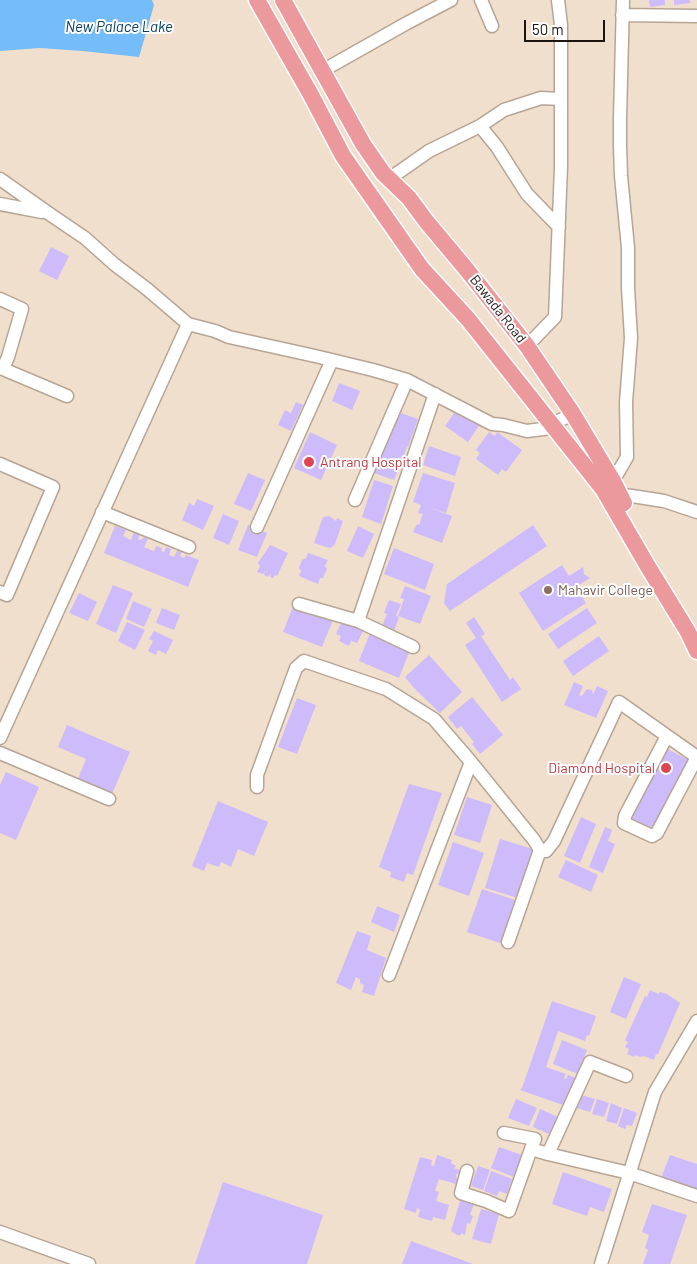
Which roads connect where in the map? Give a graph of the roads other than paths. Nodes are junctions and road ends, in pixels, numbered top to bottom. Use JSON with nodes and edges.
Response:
{"nodes":[{"id":1,"x":257,"y":0,"type":"edge"},
{"id":2,"x":283,"y":0,"type":"edge"},
{"id":3,"x":451,"y":0,"type":"edge"},
{"id":4,"x":481,"y":0,"type":"edge"},
{"id":5,"x":558,"y":0,"type":"edge"},
{"id":6,"x":623,"y":0,"type":"edge"},
{"id":7,"x":622,"y":15,"type":"junction"},
{"id":8,"x":697,"y":16,"type":"edge"},
{"id":9,"x":492,"y":26,"type":"dead end"},
{"id":10,"x":322,"y":71,"type":"junction"},
{"id":11,"x":561,"y":99,"type":"junction"},
{"id":12,"x":480,"y":126,"type":"junction"},
{"id":13,"x":0,"y":179,"type":"edge"},
{"id":14,"x":389,"y":179,"type":"junction"},
{"id":15,"x":0,"y":204,"type":"edge"},
{"id":16,"x":47,"y":213,"type":"junction"},
{"id":17,"x":559,"y":227,"type":"junction"},
{"id":18,"x":0,"y":299,"type":"edge"},
{"id":19,"x":188,"y":324,"type":"junction"},
{"id":20,"x":527,"y":346,"type":"junction"},
{"id":21,"x":332,"y":360,"type":"junction"},
{"id":22,"x":407,"y":380,"type":"junction"},
{"id":23,"x":435,"y":394,"type":"junction"},
{"id":24,"x":67,"y":396,"type":"dead end"},
{"id":25,"x":573,"y":414,"type":"junction"},
{"id":26,"x":552,"y":424,"type":"junction"},
{"id":27,"x":0,"y":464,"type":"edge"},
{"id":28,"x":611,"y":490,"type":"junction"},
{"id":29,"x":355,"y":500,"type":"dead end"},
{"id":30,"x":102,"y":512,"type":"junction"},
{"id":31,"x":697,"y":512,"type":"edge"},
{"id":32,"x":257,"y":527,"type":"dead end"},
{"id":33,"x":189,"y":547,"type":"dead end"},
{"id":34,"x":0,"y":592,"type":"edge"},
{"id":35,"x":299,"y":604,"type":"dead end"},
{"id":36,"x":358,"y":621,"type":"junction"},
{"id":37,"x":697,"y":629,"type":"edge"},
{"id":38,"x":413,"y":647,"type":"dead end"},
{"id":39,"x":697,"y":651,"type":"edge"},
{"id":40,"x":0,"y":738,"type":"edge"},
{"id":41,"x":666,"y":739,"type":"junction"},
{"id":42,"x":0,"y":753,"type":"edge"},
{"id":43,"x":696,"y":758,"type":"edge"},
{"id":44,"x":471,"y":762,"type":"junction"},
{"id":45,"x":257,"y":786,"type":"dead end"},
{"id":46,"x":109,"y":799,"type":"dead end"},
{"id":47,"x":540,"y":850,"type":"junction"},
{"id":48,"x":508,"y":942,"type":"dead end"},
{"id":49,"x":389,"y":975,"type":"dead end"},
{"id":50,"x":697,"y":1021,"type":"edge"},
{"id":51,"x":626,"y":1076,"type":"dead end"},
{"id":52,"x":504,"y":1133,"type":"dead end"},
{"id":53,"x":531,"y":1149,"type":"junction"},
{"id":54,"x":548,"y":1154,"type":"junction"},
{"id":55,"x":467,"y":1171,"type":"dead end"},
{"id":56,"x":629,"y":1173,"type":"junction"},
{"id":57,"x":697,"y":1196,"type":"edge"},
{"id":58,"x":0,"y":1232,"type":"edge"},
{"id":59,"x":89,"y":1264,"type":"edge"},
{"id":60,"x":601,"y":1264,"type":"edge"}],
"edges":[{"from":1,"to":26,"type":"main road"},
{"from":2,"to":10,"type":"main road","name":"Bawada Road"},
{"from":3,"to":10,"type":"street"},
{"from":4,"to":9,"type":"street"},
{"from":5,"to":11,"type":"street"},
{"from":6,"to":7,"type":"street"},
{"from":7,"to":8,"type":"street"},
{"from":7,"to":28,"type":"street"},
{"from":10,"to":14,"type":"main road","name":"Bawada Road"},
{"from":11,"to":12,"type":"street"},
{"from":11,"to":17,"type":"street"},
{"from":12,"to":14,"type":"street"},
{"from":12,"to":17,"type":"street"},
{"from":13,"to":16,"type":"street"},
{"from":14,"to":20,"type":"main road","name":"Bawada Road"},
{"from":15,"to":16,"type":"street"},
{"from":16,"to":19,"type":"street"},
{"from":17,"to":20,"type":"street"},
{"from":18,"to":24,"type":"street"},
{"from":19,"to":21,"type":"street"},
{"from":19,"to":30,"type":"street"},
{"from":20,"to":25,"type":"main road","name":"Bawada Road"},
{"from":21,"to":22,"type":"street"},
{"from":21,"to":32,"type":"street"},
{"from":22,"to":23,"type":"street"},
{"from":22,"to":29,"type":"street"},
{"from":23,"to":26,"type":"street"},
{"from":23,"to":36,"type":"street"},
{"from":25,"to":26,"type":"street"},
{"from":25,"to":28,"type":"main road","name":"Bawada Road"},
{"from":26,"to":28,"type":"main road"},
{"from":27,"to":34,"type":"street"},
{"from":28,"to":31,"type":"street"},
{"from":28,"to":37,"type":"main road","name":"Bawada Road"},
{"from":28,"to":39,"type":"main road"},
{"from":30,"to":33,"type":"street"},
{"from":30,"to":40,"type":"street"},
{"from":35,"to":36,"type":"street"},
{"from":36,"to":38,"type":"street"},
{"from":41,"to":43,"type":"street"},
{"from":41,"to":43,"type":"street"},
{"from":41,"to":47,"type":"street"},
{"from":42,"to":46,"type":"street"},
{"from":44,"to":45,"type":"street"},
{"from":44,"to":47,"type":"street"},
{"from":44,"to":49,"type":"street"},
{"from":47,"to":48,"type":"street"},
{"from":50,"to":56,"type":"street"},
{"from":51,"to":54,"type":"street"},
{"from":52,"to":53,"type":"street"},
{"from":53,"to":54,"type":"street"},
{"from":53,"to":55,"type":"street"},
{"from":54,"to":56,"type":"street"},
{"from":56,"to":57,"type":"street"},
{"from":56,"to":60,"type":"street"},
{"from":58,"to":59,"type":"street"}]}
